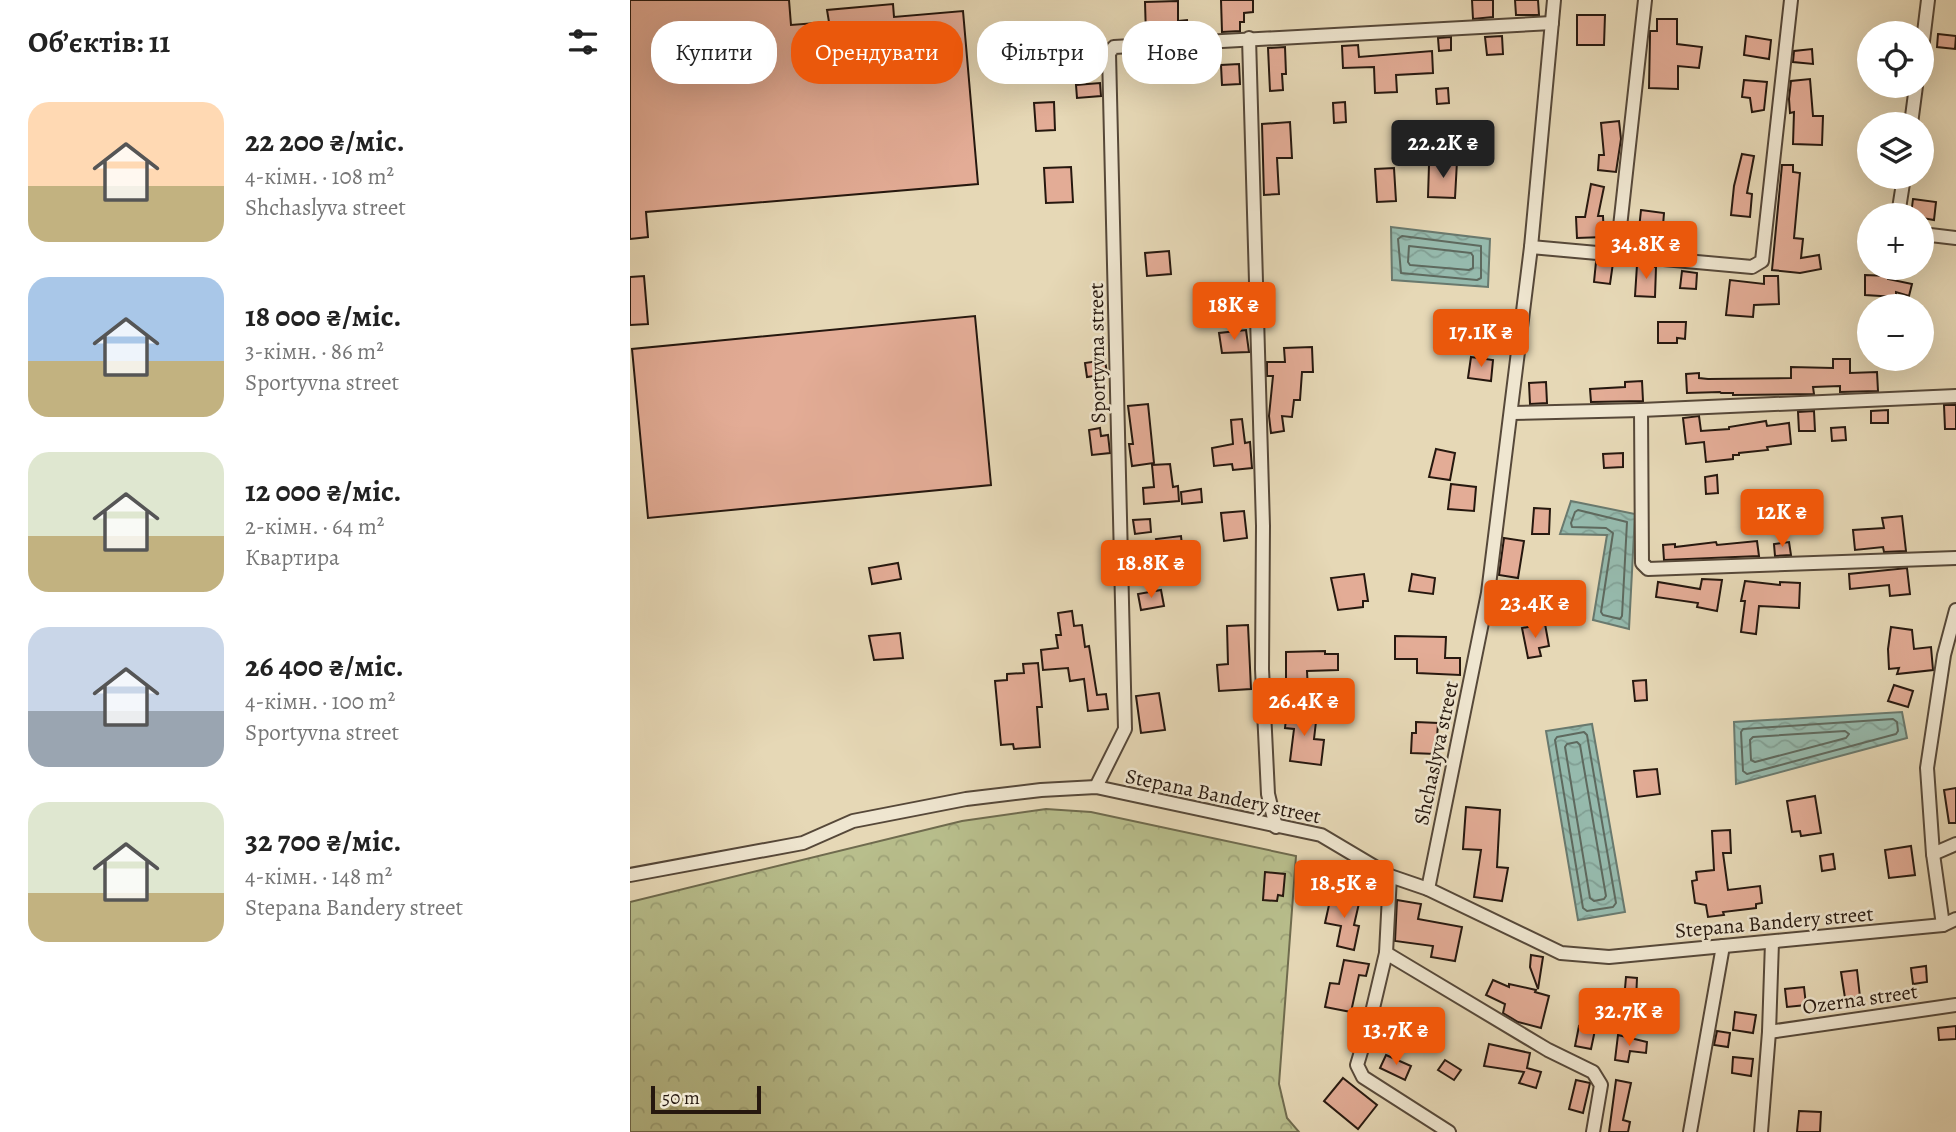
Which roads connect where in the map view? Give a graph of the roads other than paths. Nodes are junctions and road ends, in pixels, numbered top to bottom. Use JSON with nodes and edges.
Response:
{"nodes":[{"id":1,"x":1554,"y":0,"type":"edge"},
{"id":2,"x":1645,"y":0,"type":"edge"},
{"id":3,"x":1791,"y":0,"type":"edge"},
{"id":4,"x":1928,"y":0,"type":"edge"},
{"id":5,"x":1925,"y":21,"type":"edge"},
{"id":6,"x":1552,"y":23,"type":"junction"},
{"id":7,"x":1249,"y":38,"type":"junction"},
{"id":8,"x":1934,"y":235,"type":"edge"},
{"id":9,"x":1956,"y":237,"type":"edge"},
{"id":10,"x":1531,"y":247,"type":"junction"},
{"id":11,"x":1616,"y":254,"type":"junction"},
{"id":12,"x":1956,"y":396,"type":"edge"},
{"id":13,"x":1641,"y":410,"type":"junction"},
{"id":14,"x":1512,"y":413,"type":"junction"},
{"id":15,"x":1956,"y":558,"type":"edge"},
{"id":16,"x":1956,"y":610,"type":"edge"},
{"id":17,"x":1096,"y":788,"type":"junction"},
{"id":18,"x":1276,"y":827,"type":"junction"},
{"id":19,"x":1956,"y":844,"type":"edge"},
{"id":20,"x":1933,"y":854,"type":"junction"},
{"id":21,"x":630,"y":874,"type":"edge"},
{"id":22,"x":1390,"y":876,"type":"junction"},
{"id":23,"x":1428,"y":889,"type":"junction"},
{"id":24,"x":1956,"y":919,"type":"edge"},
{"id":25,"x":1943,"y":925,"type":"junction"},
{"id":26,"x":1772,"y":943,"type":"junction"},
{"id":27,"x":1723,"y":946,"type":"junction"},
{"id":28,"x":1385,"y":953,"type":"junction"},
{"id":29,"x":1956,"y":1005,"type":"edge"},
{"id":30,"x":1769,"y":1031,"type":"junction"},
{"id":31,"x":1449,"y":1132,"type":"edge"},
{"id":32,"x":1593,"y":1132,"type":"edge"},
{"id":33,"x":1690,"y":1132,"type":"edge"},
{"id":34,"x":1761,"y":1132,"type":"edge"}],
"edges":[{"from":1,"to":6,"type":"street","name":"Shchaslyva street"},
{"from":2,"to":11,"type":"street"},
{"from":3,"to":11,"type":"street"},
{"from":4,"to":5,"type":"street"},
{"from":6,"to":7,"type":"street","name":"Sportyvna street"},
{"from":6,"to":10,"type":"street","name":"Shchaslyva street"},
{"from":7,"to":17,"type":"street","name":"Sportyvna street"},
{"from":7,"to":18,"type":"street"},
{"from":8,"to":9,"type":"street"},
{"from":10,"to":11,"type":"street"},
{"from":10,"to":14,"type":"street","name":"Shchaslyva street"},
{"from":12,"to":13,"type":"street"},
{"from":13,"to":14,"type":"street"},
{"from":13,"to":15,"type":"street"},
{"from":14,"to":23,"type":"street","name":"Shchaslyva street"},
{"from":16,"to":20,"type":"street"},
{"from":17,"to":18,"type":"street","name":"Stepana Bandery street"},
{"from":17,"to":21,"type":"street","name":"Stepana Bandery street"},
{"from":18,"to":22,"type":"street","name":"Stepana Bandery street"},
{"from":19,"to":20,"type":"street"},
{"from":20,"to":25,"type":"street"},
{"from":22,"to":23,"type":"street","name":"Stepana Bandery street"},
{"from":22,"to":28,"type":"street"},
{"from":23,"to":27,"type":"street","name":"Stepana Bandery street"},
{"from":24,"to":25,"type":"street","name":"Stepana Bandery street"},
{"from":25,"to":26,"type":"street","name":"Stepana Bandery street"},
{"from":26,"to":27,"type":"street","name":"Stepana Bandery street"},
{"from":26,"to":30,"type":"street","name":"Ozerna street"},
{"from":27,"to":33,"type":"street"},
{"from":28,"to":31,"type":"street"},
{"from":28,"to":32,"type":"street"},
{"from":29,"to":30,"type":"street","name":"Ozerna street"},
{"from":30,"to":34,"type":"street","name":"Ozerna street"}]}
